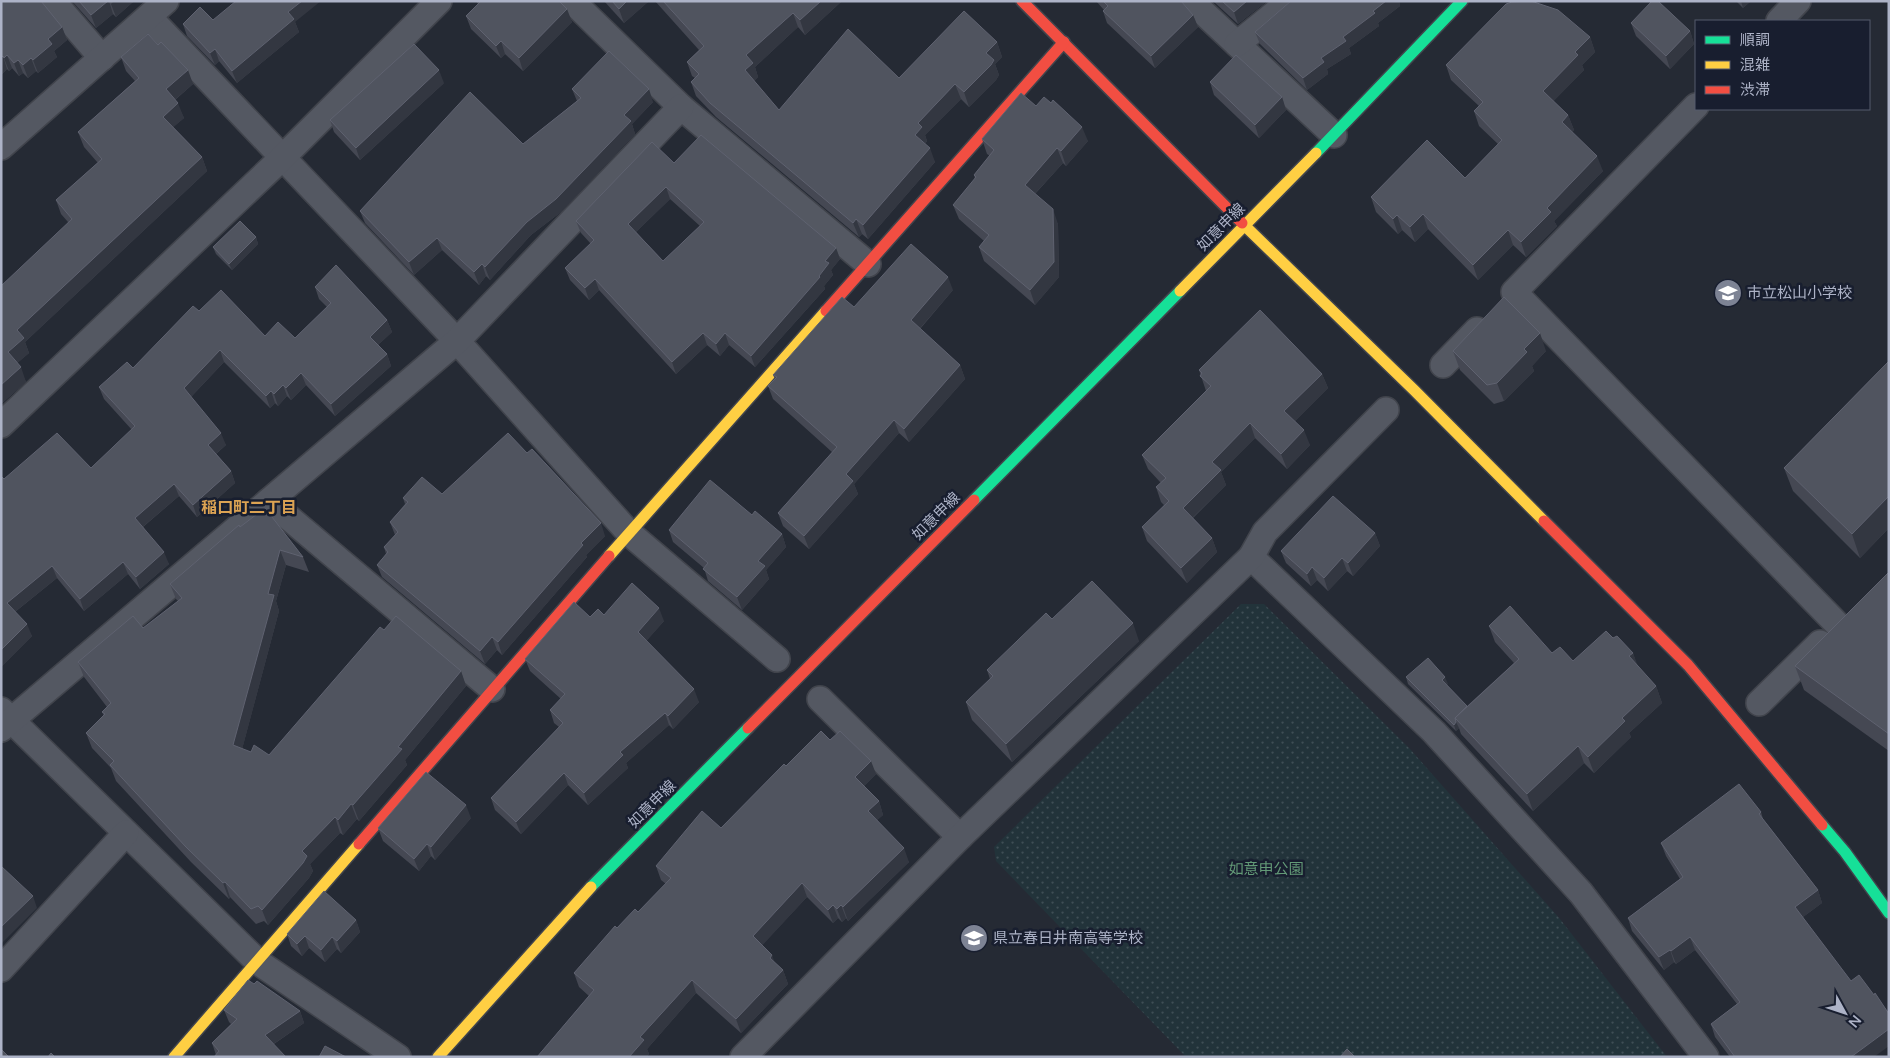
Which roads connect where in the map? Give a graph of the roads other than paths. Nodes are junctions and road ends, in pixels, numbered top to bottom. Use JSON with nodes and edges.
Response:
{"nodes":[{"id":1,"x":53,"y":1,"type":"edge"},
{"id":2,"x":439,"y":1,"type":"edge"},
{"id":3,"x":572,"y":1,"type":"edge"},
{"id":4,"x":1022,"y":1,"type":"edge"},
{"id":5,"x":1191,"y":1,"type":"edge"},
{"id":6,"x":1290,"y":1,"type":"edge"},
{"id":7,"x":1462,"y":1,"type":"edge"},
{"id":8,"x":1798,"y":1,"type":"edge"},
{"id":9,"x":158,"y":9,"type":"edge"},
{"id":10,"x":1780,"y":20,"type":"edge"},
{"id":11,"x":1064,"y":42,"type":"junction"},
{"id":12,"x":1237,"y":44,"type":"junction"},
{"id":13,"x":102,"y":58,"type":"junction"},
{"id":14,"x":681,"y":107,"type":"junction"},
{"id":15,"x":1695,"y":107,"type":"edge"},
{"id":16,"x":1334,"y":135,"type":"junction"},
{"id":17,"x":1,"y":147,"type":"edge"},
{"id":18,"x":282,"y":158,"type":"junction"},
{"id":19,"x":1243,"y":226,"type":"junction"},
{"id":20,"x":868,"y":264,"type":"junction"},
{"id":21,"x":1501,"y":305,"type":"junction"},
{"id":22,"x":457,"y":341,"type":"junction"},
{"id":23,"x":1443,"y":365,"type":"dead end"},
{"id":24,"x":1386,"y":410,"type":"dead end"},
{"id":25,"x":1,"y":425,"type":"edge"},
{"id":26,"x":269,"y":501,"type":"junction"},
{"id":27,"x":629,"y":533,"type":"junction"},
{"id":28,"x":1251,"y":557,"type":"junction"},
{"id":29,"x":1857,"y":606,"type":"edge"},
{"id":30,"x":1839,"y":626,"type":"junction"},
{"id":31,"x":777,"y":660,"type":"dead end"},
{"id":32,"x":492,"y":690,"type":"junction"},
{"id":33,"x":820,"y":699,"type":"dead end"},
{"id":34,"x":1759,"y":702,"type":"dead end"},
{"id":35,"x":4,"y":720,"type":"edge"},
{"id":36,"x":126,"y":833,"type":"junction"},
{"id":37,"x":960,"y":837,"type":"junction"},
{"id":38,"x":1889,"y":913,"type":"edge"},
{"id":39,"x":258,"y":962,"type":"junction"},
{"id":40,"x":1,"y":970,"type":"edge"},
{"id":41,"x":174,"y":1057,"type":"edge"},
{"id":42,"x":398,"y":1057,"type":"edge"},
{"id":43,"x":438,"y":1057,"type":"edge"},
{"id":44,"x":743,"y":1057,"type":"edge"},
{"id":45,"x":1706,"y":1057,"type":"edge"}],
"edges":[{"from":1,"to":13,"type":"street"},
{"from":2,"to":18,"type":"street"},
{"from":3,"to":14,"type":"street"},
{"from":4,"to":11,"type":"street"},
{"from":5,"to":12,"type":"street"},
{"from":6,"to":12,"type":"street"},
{"from":7,"to":16,"type":"street","name":"如意申線"},
{"from":8,"to":10,"type":"street"},
{"from":9,"to":13,"type":"street"},
{"from":9,"to":18,"type":"street"},
{"from":11,"to":19,"type":"street"},
{"from":11,"to":20,"type":"street"},
{"from":12,"to":16,"type":"street"},
{"from":13,"to":17,"type":"street"},
{"from":14,"to":20,"type":"street"},
{"from":14,"to":22,"type":"street"},
{"from":15,"to":21,"type":"street"},
{"from":16,"to":19,"type":"street","name":"如意申線"},
{"from":18,"to":22,"type":"street"},
{"from":18,"to":25,"type":"street"},
{"from":19,"to":38,"type":"street"},
{"from":19,"to":43,"type":"street","name":"如意申線"},
{"from":20,"to":27,"type":"street"},
{"from":21,"to":23,"type":"street"},
{"from":21,"to":30,"type":"street"},
{"from":22,"to":26,"type":"street"},
{"from":22,"to":27,"type":"street"},
{"from":24,"to":28,"type":"street"},
{"from":26,"to":32,"type":"street"},
{"from":26,"to":35,"type":"street"},
{"from":27,"to":31,"type":"street"},
{"from":27,"to":32,"type":"street"},
{"from":28,"to":37,"type":"street"},
{"from":28,"to":45,"type":"street"},
{"from":29,"to":30,"type":"street"},
{"from":30,"to":34,"type":"street"},
{"from":32,"to":39,"type":"street"},
{"from":33,"to":37,"type":"street"},
{"from":35,"to":36,"type":"street"},
{"from":36,"to":39,"type":"street"},
{"from":36,"to":40,"type":"street"},
{"from":37,"to":44,"type":"street"},
{"from":39,"to":41,"type":"street"},
{"from":39,"to":42,"type":"street"}]}
